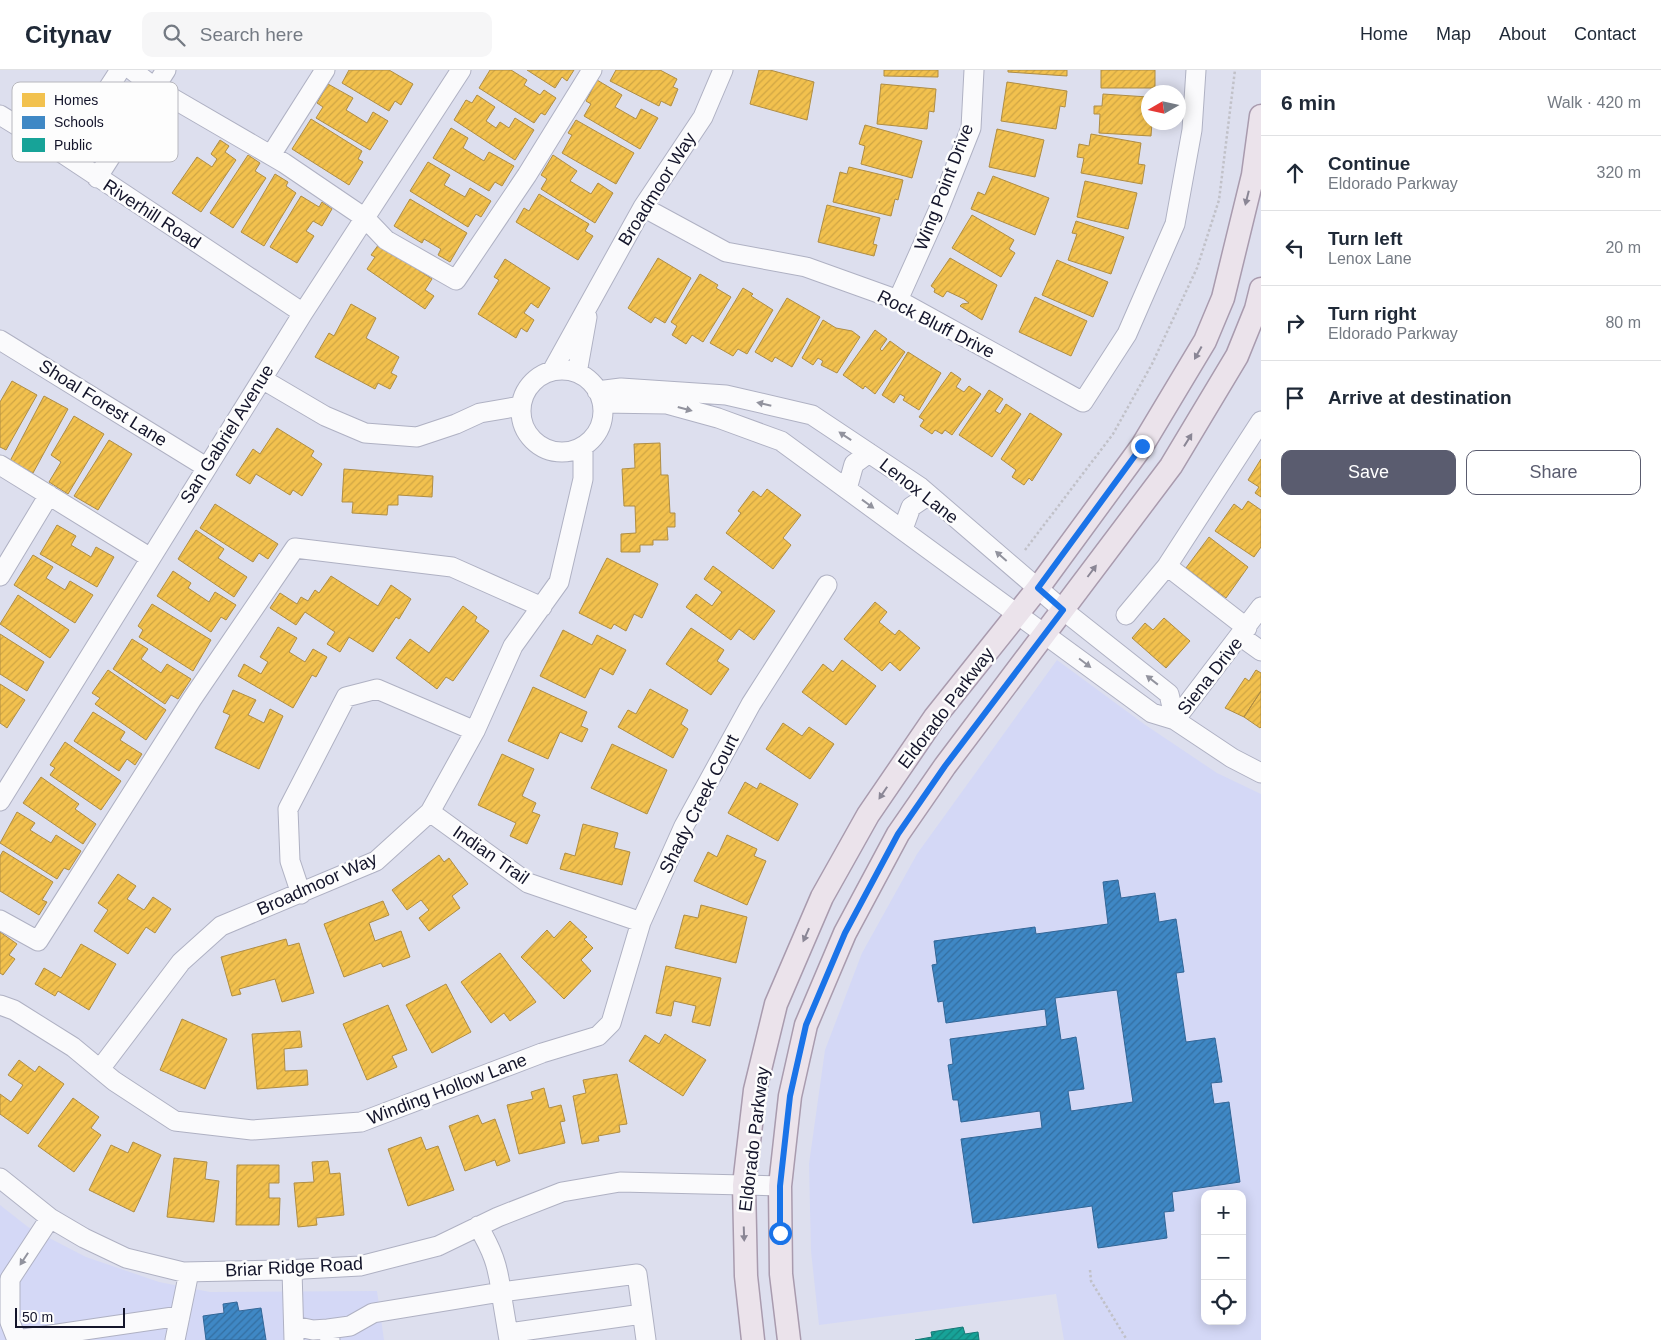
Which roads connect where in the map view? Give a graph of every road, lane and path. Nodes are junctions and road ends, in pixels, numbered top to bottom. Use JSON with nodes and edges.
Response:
{"nodes":[{"id":1,"x":120,"y":70,"type":"edge"},
{"id":2,"x":132,"y":70,"type":"edge"},
{"id":3,"x":166,"y":70,"type":"edge"},
{"id":4,"x":325,"y":70,"type":"edge"},
{"id":5,"x":461,"y":70,"type":"edge"},
{"id":6,"x":592,"y":70,"type":"edge"},
{"id":7,"x":724,"y":70,"type":"edge"},
{"id":8,"x":974,"y":70,"type":"edge"},
{"id":9,"x":1196,"y":70,"type":"edge"},
{"id":10,"x":1235,"y":70,"type":"edge"},
{"id":11,"x":112,"y":82,"type":"edge"},
{"id":12,"x":147,"y":82,"type":"edge"},
{"id":13,"x":159,"y":82,"type":"edge"},
{"id":14,"x":178,"y":101,"type":"edge"},
{"id":15,"x":0,"y":115,"type":"edge"},
{"id":16,"x":1261,"y":116,"type":"edge"},
{"id":17,"x":12,"y":122,"type":"edge"},
{"id":18,"x":271,"y":155,"type":"junction"},
{"id":19,"x":75,"y":162,"type":"edge"},
{"id":20,"x":108,"y":162,"type":"edge"},
{"id":21,"x":98,"y":178,"type":"junction"},
{"id":22,"x":642,"y":207,"type":"junction"},
{"id":23,"x":365,"y":218,"type":"junction"},
{"id":24,"x":1261,"y":289,"type":"edge"},
{"id":25,"x":898,"y":300,"type":"junction"},
{"id":26,"x":588,"y":306,"type":"junction"},
{"id":27,"x":303,"y":313,"type":"junction"},
{"id":28,"x":0,"y":340,"type":"edge"},
{"id":29,"x":552,"y":372,"type":"junction"},
{"id":30,"x":577,"y":373,"type":"junction"},
{"id":31,"x":262,"y":379,"type":"junction"},
{"id":32,"x":600,"y":397,"type":"junction"},
{"id":33,"x":522,"y":412,"type":"junction"},
{"id":34,"x":1261,"y":421,"type":"edge"},
{"id":35,"x":577,"y":449,"type":"junction"},
{"id":36,"x":869,"y":452,"type":"junction"},
{"id":37,"x":0,"y":465,"type":"edge"},
{"id":38,"x":206,"y":467,"type":"junction"},
{"id":39,"x":847,"y":489,"type":"junction"},
{"id":40,"x":49,"y":495,"type":"junction"},
{"id":41,"x":929,"y":495,"type":"junction"},
{"id":42,"x":903,"y":530,"type":"junction"},
{"id":43,"x":1025,"y":550,"type":"dead end"},
{"id":44,"x":150,"y":557,"type":"junction"},
{"id":45,"x":1167,"y":566,"type":"junction"},
{"id":46,"x":0,"y":576,"type":"edge"},
{"id":47,"x":827,"y":585,"type":"dead end"},
{"id":48,"x":1038,"y":588,"type":"junction"},
{"id":49,"x":542,"y":607,"type":"junction"},
{"id":50,"x":1261,"y":607,"type":"edge"},
{"id":51,"x":1063,"y":610,"type":"junction"},
{"id":52,"x":1018,"y":614,"type":"junction"},
{"id":53,"x":1126,"y":615,"type":"dead end"},
{"id":54,"x":1243,"y":632,"type":"junction"},
{"id":55,"x":1046,"y":634,"type":"junction"},
{"id":56,"x":1261,"y":651,"type":"edge"},
{"id":57,"x":1175,"y":720,"type":"junction"},
{"id":58,"x":475,"y":731,"type":"junction"},
{"id":59,"x":1261,"y":773,"type":"edge"},
{"id":60,"x":0,"y":801,"type":"edge"},
{"id":61,"x":430,"y":812,"type":"junction"},
{"id":62,"x":301,"y":894,"type":"junction"},
{"id":63,"x":0,"y":920,"type":"edge"},
{"id":64,"x":641,"y":922,"type":"junction"},
{"id":65,"x":0,"y":1005,"type":"edge"},
{"id":66,"x":598,"y":1036,"type":"joint"},
{"id":67,"x":100,"y":1069,"type":"junction"},
{"id":68,"x":0,"y":1178,"type":"edge"},
{"id":69,"x":744,"y":1185,"type":"junction"},
{"id":70,"x":780,"y":1186,"type":"junction"},
{"id":71,"x":50,"y":1218,"type":"junction"},
{"id":72,"x":478,"y":1226,"type":"junction"},
{"id":73,"x":292,"y":1270,"type":"junction"},
{"id":74,"x":1090,"y":1270,"type":"dead end"},
{"id":75,"x":189,"y":1272,"type":"junction"},
{"id":76,"x":501,"y":1292,"type":"junction"},
{"id":77,"x":642,"y":1314,"type":"junction"},
{"id":78,"x":180,"y":1316,"type":"junction"},
{"id":79,"x":294,"y":1333,"type":"edge"},
{"id":80,"x":329,"y":1334,"type":"edge"},
{"id":81,"x":508,"y":1336,"type":"edge"},
{"id":82,"x":17,"y":1340,"type":"edge"},
{"id":83,"x":175,"y":1340,"type":"edge"},
{"id":84,"x":646,"y":1340,"type":"edge"},
{"id":85,"x":753,"y":1340,"type":"edge"},
{"id":86,"x":789,"y":1340,"type":"edge"},
{"id":87,"x":1127,"y":1340,"type":"edge"}],
"edges":[{"from":1,"to":11,"type":"street"},
{"from":2,"to":12,"type":"street"},
{"from":3,"to":13,"type":"street"},
{"from":4,"to":18,"type":"street"},
{"from":5,"to":23,"type":"street","name":"San Gabriel Avenue"},
{"from":6,"to":23,"type":"street"},
{"from":7,"to":22,"type":"street","name":"Broadmoor Way"},
{"from":8,"to":25,"type":"street","name":"Wing Point Drive"},
{"from":9,"to":25,"type":"street","name":"Rock Bluff Drive"},
{"from":10,"to":43,"type":"path"},
{"from":14,"to":18,"type":"street"},
{"from":15,"to":17,"type":"street","name":"Riverhill Road"},
{"from":16,"to":48,"type":"main road","name":"Eldorado Parkway","one_way":true},
{"from":18,"to":23,"type":"street"},
{"from":19,"to":21,"type":"street","name":"Riverhill Road"},
{"from":20,"to":21,"type":"street"},
{"from":21,"to":27,"type":"street","name":"Riverhill Road"},
{"from":22,"to":25,"type":"street","name":"Rock Bluff Drive"},
{"from":22,"to":26,"type":"street","name":"Broadmoor Way"},
{"from":23,"to":27,"type":"street","name":"San Gabriel Avenue"},
{"from":51,"to":24,"type":"main road","name":"Eldorado Parkway","one_way":true},
{"from":26,"to":29,"type":"street","name":"Broadmoor Way"},
{"from":26,"to":30,"type":"street","name":"Broadmoor Way"},
{"from":27,"to":31,"type":"street","name":"San Gabriel Avenue"},
{"from":28,"to":38,"type":"street","name":"Shoal Forest Lane"},
{"from":29,"to":30,"type":"street"},
{"from":29,"to":33,"type":"street"},
{"from":30,"to":32,"type":"street"},
{"from":31,"to":33,"type":"street"},
{"from":31,"to":38,"type":"street","name":"San Gabriel Avenue"},
{"from":32,"to":35,"type":"street"},
{"from":36,"to":32,"type":"street","name":"Lenox Lane","one_way":true},
{"from":32,"to":39,"type":"street","one_way":true},
{"from":33,"to":35,"type":"street"},
{"from":34,"to":45,"type":"street"},
{"from":35,"to":49,"type":"street","name":"Broadmoor Way"},
{"from":36,"to":39,"type":"street"},
{"from":36,"to":41,"type":"street","name":"Lenox Lane"},
{"from":37,"to":40,"type":"street"},
{"from":38,"to":44,"type":"street","name":"San Gabriel Avenue"},
{"from":39,"to":42,"type":"street","one_way":true},
{"from":40,"to":44,"type":"street"},
{"from":40,"to":46,"type":"street"},
{"from":41,"to":42,"type":"street"},
{"from":48,"to":41,"type":"street","name":"Lenox Lane","one_way":true},
{"from":42,"to":52,"type":"street"},
{"from":44,"to":60,"type":"street","name":"San Gabriel Avenue"},
{"from":45,"to":53,"type":"street"},
{"from":45,"to":54,"type":"street"},
{"from":47,"to":64,"type":"street","name":"Shady Creek Court"},
{"from":48,"to":51,"type":"street","name":"Lenox Lane"},
{"from":48,"to":52,"type":"main road","name":"Eldorado Parkway"},
{"from":49,"to":58,"type":"street","name":"Broadmoor Way"},
{"from":49,"to":63,"type":"street"},
{"from":50,"to":54,"type":"street","name":"Siena Drive"},
{"from":51,"to":55,"type":"main road","name":"Eldorado Parkway"},
{"from":57,"to":51,"type":"street","name":"Lenox Lane","one_way":true},
{"from":52,"to":55,"type":"street"},
{"from":52,"to":69,"type":"main road","name":"Eldorado Parkway","one_way":true},
{"from":54,"to":56,"type":"street"},
{"from":54,"to":57,"type":"street","name":"Siena Drive"},
{"from":55,"to":57,"type":"street","one_way":true},
{"from":55,"to":70,"type":"main road","name":"Eldorado Parkway"},
{"from":57,"to":59,"type":"street"},
{"from":58,"to":61,"type":"street","name":"Broadmoor Way"},
{"from":58,"to":62,"type":"street"},
{"from":61,"to":62,"type":"street","name":"Broadmoor Way"},
{"from":61,"to":64,"type":"street","name":"Indian Trail"},
{"from":62,"to":67,"type":"street","name":"Broadmoor Way"},
{"from":64,"to":66,"type":"street","name":"Shady Creek Court"},
{"from":65,"to":67,"type":"street","name":"Winding Hollow Lane"},
{"from":66,"to":67,"type":"street","name":"Winding Hollow Lane"},
{"from":68,"to":71,"type":"street","name":"Briar Ridge Road"},
{"from":69,"to":70,"type":"street","name":"Briar Ridge Road"},
{"from":69,"to":72,"type":"street","name":"Briar Ridge Road"},
{"from":69,"to":85,"type":"main road","name":"Eldorado Parkway","one_way":true},
{"from":70,"to":86,"type":"main road","name":"Eldorado Parkway"},
{"from":71,"to":75,"type":"street","name":"Briar Ridge Road"},
{"from":71,"to":82,"type":"street","one_way":true},
{"from":72,"to":73,"type":"street","name":"Briar Ridge Road"},
{"from":72,"to":76,"type":"street"},
{"from":73,"to":75,"type":"street","name":"Briar Ridge Road"},
{"from":73,"to":79,"type":"street"},
{"from":74,"to":87,"type":"path"},
{"from":75,"to":78,"type":"street"},
{"from":76,"to":77,"type":"street"},
{"from":76,"to":80,"type":"street"},
{"from":76,"to":81,"type":"street"},
{"from":77,"to":81,"type":"street"},
{"from":77,"to":84,"type":"street"},
{"from":78,"to":82,"type":"street"},
{"from":78,"to":83,"type":"street"},
{"from":79,"to":80,"type":"street"}]}
